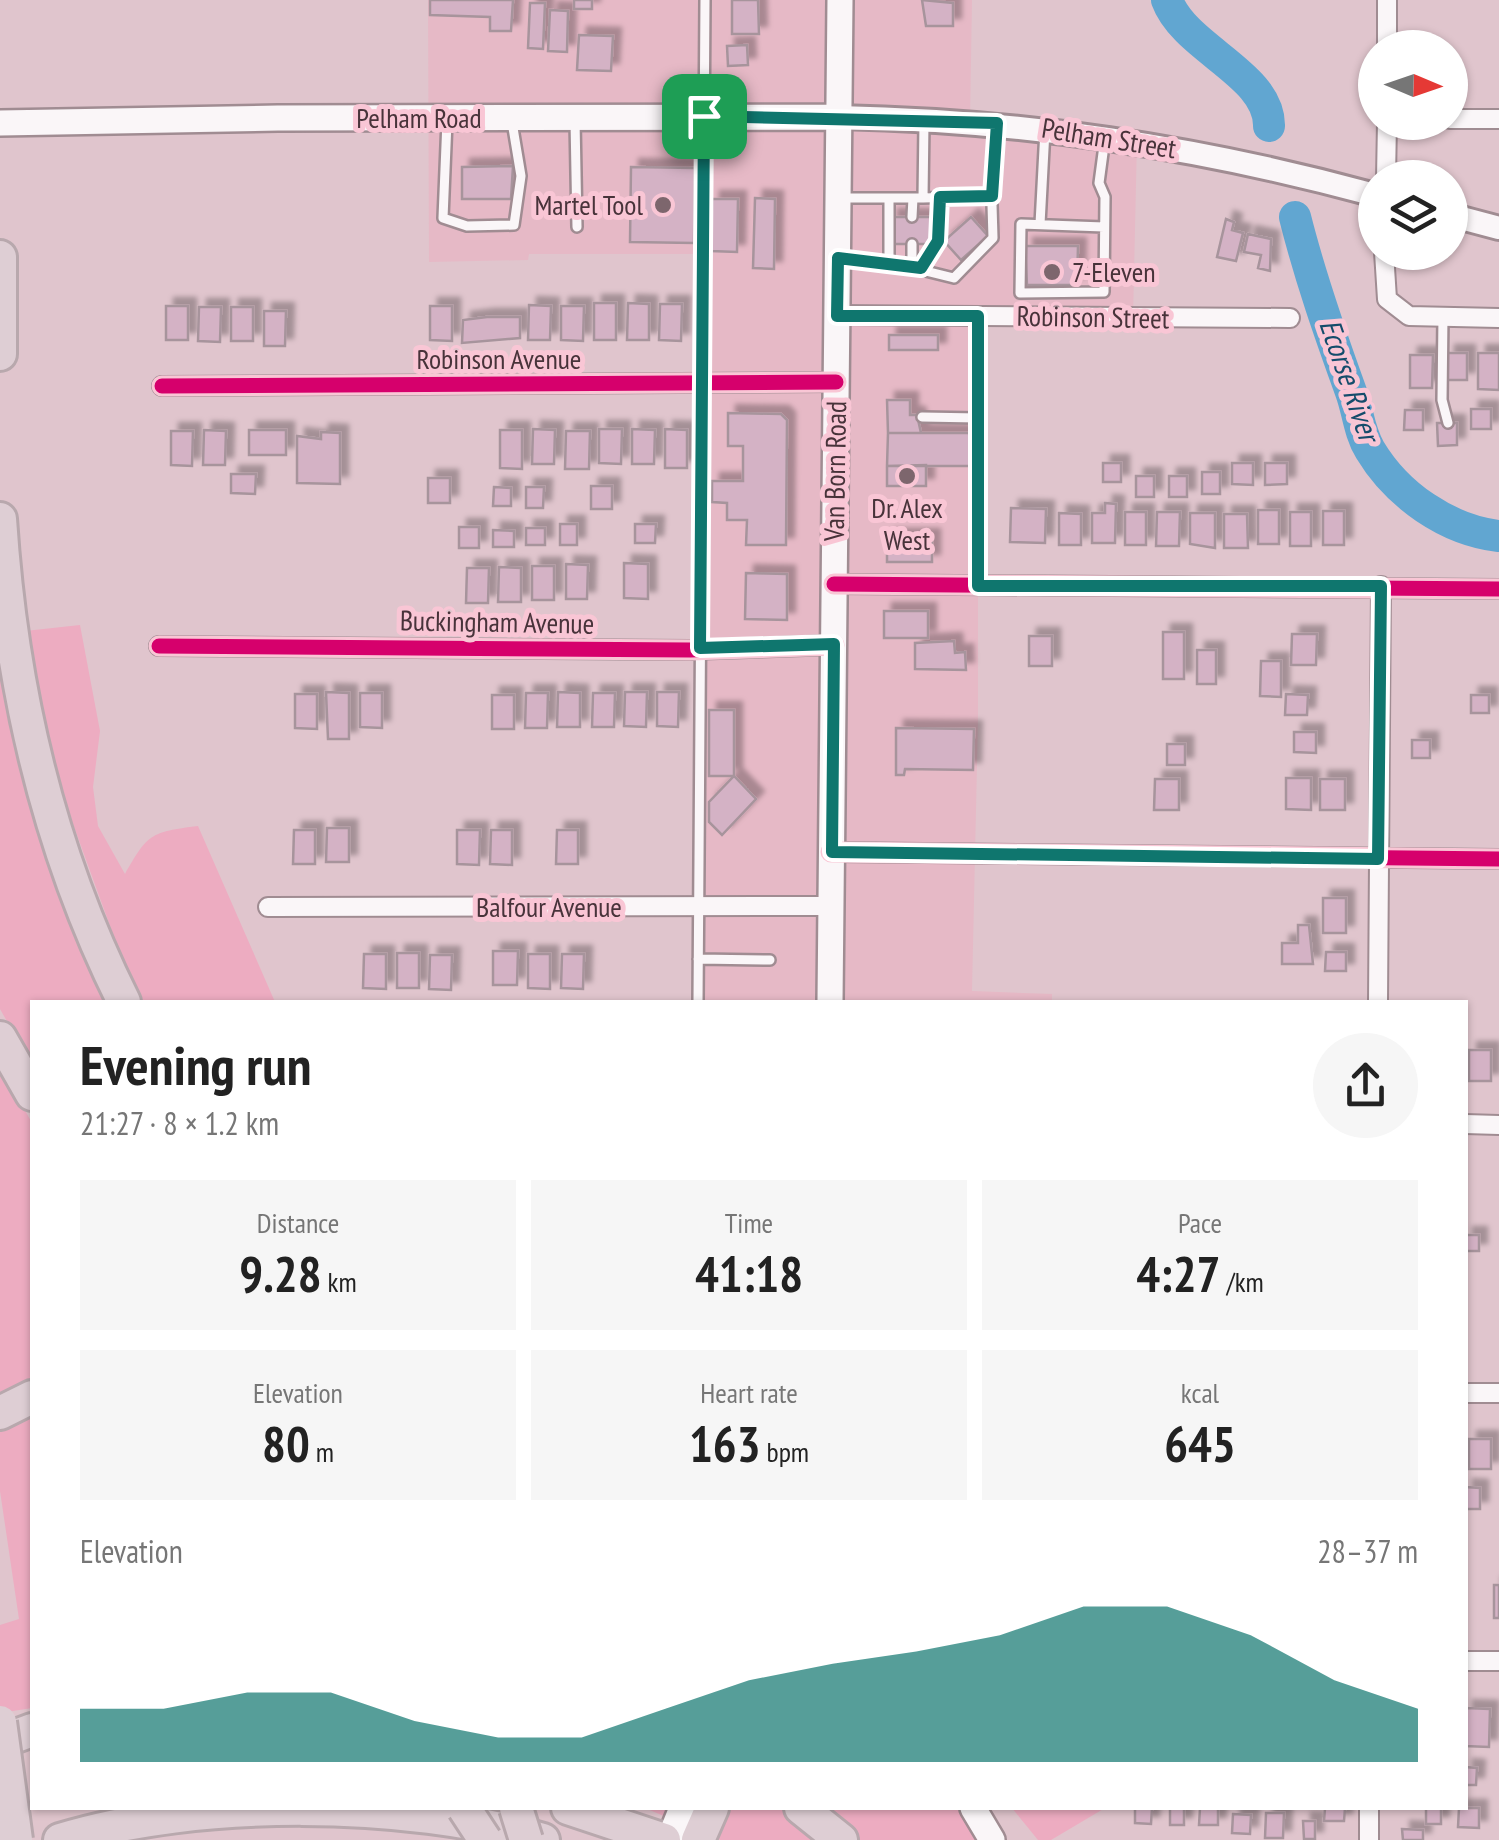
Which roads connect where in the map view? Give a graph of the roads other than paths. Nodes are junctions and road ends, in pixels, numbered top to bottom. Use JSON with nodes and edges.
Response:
{"nodes":[{"id":1,"x":704,"y":0,"type":"edge"},
{"id":2,"x":840,"y":0,"type":"edge"},
{"id":3,"x":1387,"y":0,"type":"edge"},
{"id":4,"x":1387,"y":30,"type":"edge"},
{"id":5,"x":704,"y":116,"type":"junction"},
{"id":6,"x":839,"y":117,"type":"junction"},
{"id":7,"x":447,"y":118,"type":"junction"},
{"id":8,"x":512,"y":118,"type":"junction"},
{"id":9,"x":575,"y":118,"type":"junction"},
{"id":10,"x":924,"y":119,"type":"junction"},
{"id":11,"x":1468,"y":119,"type":"edge"},
{"id":12,"x":1499,"y":119,"type":"edge"},
{"id":13,"x":0,"y":123,"type":"edge"},
{"id":14,"x":997,"y":123,"type":"junction"},
{"id":15,"x":1045,"y":128,"type":"junction"},
{"id":16,"x":1106,"y":136,"type":"junction"},
{"id":17,"x":1358,"y":191,"type":"edge"},
{"id":18,"x":992,"y":196,"type":"junction"},
{"id":19,"x":940,"y":197,"type":"junction"},
{"id":20,"x":838,"y":198,"type":"junction"},
{"id":21,"x":888,"y":198,"type":"junction"},
{"id":22,"x":918,"y":198,"type":"junction"},
{"id":23,"x":912,"y":217,"type":"dead end"},
{"id":24,"x":1468,"y":220,"type":"edge"},
{"id":25,"x":1040,"y":224,"type":"junction"},
{"id":26,"x":577,"y":227,"type":"dead end"},
{"id":27,"x":1104,"y":227,"type":"junction"},
{"id":28,"x":1499,"y":228,"type":"edge"},
{"id":29,"x":912,"y":244,"type":"dead end"},
{"id":30,"x":0,"y":257,"type":"edge"},
{"id":31,"x":838,"y":258,"type":"junction"},
{"id":32,"x":889,"y":262,"type":"junction"},
{"id":33,"x":916,"y":267,"type":"junction"},
{"id":34,"x":1384,"y":270,"type":"edge"},
{"id":35,"x":837,"y":316,"type":"junction"},
{"id":36,"x":978,"y":316,"type":"junction"},
{"id":37,"x":1443,"y":316,"type":"junction"},
{"id":38,"x":1290,"y":318,"type":"dead end"},
{"id":39,"x":1499,"y":318,"type":"edge"},
{"id":40,"x":0,"y":354,"type":"edge"},
{"id":41,"x":836,"y":382,"type":"junction"},
{"id":42,"x":704,"y":384,"type":"junction"},
{"id":43,"x":162,"y":386,"type":"dead end"},
{"id":44,"x":922,"y":417,"type":"dead end"},
{"id":45,"x":978,"y":418,"type":"junction"},
{"id":46,"x":1448,"y":423,"type":"dead end"},
{"id":47,"x":0,"y":520,"type":"edge"},
{"id":48,"x":834,"y":584,"type":"junction"},
{"id":49,"x":978,"y":586,"type":"junction"},
{"id":50,"x":1381,"y":586,"type":"junction"},
{"id":51,"x":1499,"y":588,"type":"edge"},
{"id":52,"x":834,"y":644,"type":"junction"},
{"id":53,"x":159,"y":646,"type":"dead end"},
{"id":54,"x":700,"y":648,"type":"junction"},
{"id":55,"x":832,"y":852,"type":"junction"},
{"id":56,"x":1378,"y":859,"type":"junction"},
{"id":57,"x":1499,"y":859,"type":"edge"},
{"id":58,"x":697,"y":906,"type":"junction"},
{"id":59,"x":831,"y":906,"type":"junction"},
{"id":60,"x":268,"y":907,"type":"dead end"},
{"id":61,"x":698,"y":960,"type":"junction"},
{"id":62,"x":770,"y":960,"type":"dead end"},
{"id":63,"x":123,"y":1000,"type":"edge"},
{"id":64,"x":698,"y":1000,"type":"edge"},
{"id":65,"x":830,"y":1000,"type":"edge"},
{"id":66,"x":1378,"y":1000,"type":"edge"},
{"id":67,"x":0,"y":1038,"type":"edge"},
{"id":68,"x":30,"y":1090,"type":"edge"},
{"id":69,"x":1468,"y":1124,"type":"edge"},
{"id":70,"x":1499,"y":1125,"type":"edge"},
{"id":71,"x":1468,"y":1393,"type":"edge"},
{"id":72,"x":1499,"y":1393,"type":"edge"},
{"id":73,"x":30,"y":1398,"type":"edge"},
{"id":74,"x":0,"y":1413,"type":"edge"},
{"id":75,"x":1468,"y":1661,"type":"edge"},
{"id":76,"x":1499,"y":1661,"type":"edge"},
{"id":77,"x":0,"y":1722,"type":"edge"},
{"id":78,"x":30,"y":1731,"type":"edge"},
{"id":79,"x":0,"y":1742,"type":"edge"},
{"id":80,"x":8,"y":1779,"type":"junction"},
{"id":81,"x":465,"y":1810,"type":"edge"},
{"id":82,"x":517,"y":1810,"type":"edge"},
{"id":83,"x":574,"y":1810,"type":"edge"},
{"id":84,"x":804,"y":1810,"type":"edge"},
{"id":85,"x":974,"y":1810,"type":"edge"},
{"id":86,"x":1369,"y":1810,"type":"edge"},
{"id":87,"x":696,"y":1818,"type":"edge"},
{"id":88,"x":16,"y":1840,"type":"edge"},
{"id":89,"x":26,"y":1840,"type":"edge"},
{"id":90,"x":60,"y":1840,"type":"edge"},
{"id":91,"x":485,"y":1840,"type":"edge"},
{"id":92,"x":526,"y":1840,"type":"edge"},
{"id":93,"x":543,"y":1840,"type":"edge"},
{"id":94,"x":666,"y":1840,"type":"edge"},
{"id":95,"x":841,"y":1840,"type":"edge"},
{"id":96,"x":992,"y":1840,"type":"edge"},
{"id":97,"x":1369,"y":1840,"type":"edge"}],
"edges":[{"from":1,"to":5,"type":"lane"},
{"from":2,"to":6,"type":"main road","name":"Van Born Road"},
{"from":3,"to":4,"type":"street"},
{"from":5,"to":6,"type":"main road","name":"Pelham Road"},
{"from":5,"to":9,"type":"main road","name":"Pelham Road"},
{"from":5,"to":42,"type":"lane"},
{"from":6,"to":10,"type":"street","name":"Pelham Street"},
{"from":6,"to":20,"type":"main road","name":"Van Born Road"},
{"from":7,"to":8,"type":"main road","name":"Pelham Road"},
{"from":7,"to":8,"type":"lane"},
{"from":7,"to":13,"type":"main road","name":"Pelham Road"},
{"from":8,"to":9,"type":"main road","name":"Pelham Road"},
{"from":9,"to":26,"type":"lane"},
{"from":10,"to":14,"type":"street","name":"Pelham Street"},
{"from":10,"to":22,"type":"lane"},
{"from":11,"to":12,"type":"street"},
{"from":14,"to":15,"type":"street","name":"Pelham Street"},
{"from":14,"to":18,"type":"lane"},
{"from":15,"to":16,"type":"street","name":"Pelham Street"},
{"from":15,"to":25,"type":"lane"},
{"from":16,"to":17,"type":"street","name":"Pelham Street"},
{"from":16,"to":27,"type":"lane"},
{"from":18,"to":19,"type":"lane"},
{"from":18,"to":33,"type":"lane"},
{"from":19,"to":22,"type":"lane"},
{"from":19,"to":33,"type":"lane"},
{"from":20,"to":21,"type":"lane"},
{"from":20,"to":31,"type":"main road","name":"Van Born Road"},
{"from":21,"to":22,"type":"lane"},
{"from":21,"to":32,"type":"lane"},
{"from":22,"to":23,"type":"lane"},
{"from":24,"to":28,"type":"street"},
{"from":25,"to":27,"type":"lane"},
{"from":25,"to":27,"type":"lane"},
{"from":29,"to":33,"type":"lane"},
{"from":30,"to":40,"type":"highway"},
{"from":31,"to":32,"type":"lane"},
{"from":31,"to":35,"type":"main road","name":"Van Born Road"},
{"from":32,"to":33,"type":"lane"},
{"from":34,"to":37,"type":"street"},
{"from":35,"to":36,"type":"street","name":"Robinson Street"},
{"from":35,"to":41,"type":"main road","name":"Van Born Road"},
{"from":36,"to":38,"type":"street","name":"Robinson Street"},
{"from":36,"to":45,"type":"lane"},
{"from":37,"to":39,"type":"street"},
{"from":37,"to":46,"type":"lane"},
{"from":41,"to":42,"type":"street","name":"Robinson Avenue"},
{"from":41,"to":48,"type":"main road","name":"Van Born Road"},
{"from":42,"to":43,"type":"street","name":"Robinson Avenue"},
{"from":42,"to":54,"type":"lane"},
{"from":44,"to":45,"type":"lane"},
{"from":45,"to":49,"type":"lane"},
{"from":47,"to":63,"type":"highway"},
{"from":48,"to":49,"type":"street"},
{"from":48,"to":52,"type":"main road","name":"Van Born Road"},
{"from":49,"to":50,"type":"street"},
{"from":50,"to":51,"type":"street"},
{"from":50,"to":56,"type":"street"},
{"from":52,"to":54,"type":"street","name":"Buckingham Avenue"},
{"from":52,"to":55,"type":"main road","name":"Van Born Road"},
{"from":53,"to":54,"type":"street","name":"Buckingham Avenue"},
{"from":54,"to":58,"type":"lane"},
{"from":55,"to":56,"type":"street"},
{"from":55,"to":59,"type":"main road","name":"Van Born Road"},
{"from":56,"to":57,"type":"street"},
{"from":56,"to":66,"type":"street"},
{"from":58,"to":59,"type":"street","name":"Balfour Avenue"},
{"from":58,"to":60,"type":"street","name":"Balfour Avenue"},
{"from":58,"to":61,"type":"lane"},
{"from":59,"to":65,"type":"main road","name":"Van Born Road"},
{"from":61,"to":62,"type":"lane"},
{"from":61,"to":64,"type":"lane"},
{"from":67,"to":68,"type":"highway"},
{"from":69,"to":70,"type":"street"},
{"from":71,"to":72,"type":"street"},
{"from":73,"to":74,"type":"highway"},
{"from":75,"to":76,"type":"street"},
{"from":77,"to":80,"type":"highway","bridge":true},
{"from":78,"to":79,"type":"highway"},
{"from":80,"to":88,"type":"highway","bridge":true},
{"from":80,"to":89,"type":"highway","bridge":true},
{"from":81,"to":91,"type":"highway","bridge":true},
{"from":82,"to":92,"type":"highway","bridge":true},
{"from":83,"to":94,"type":"highway"},
{"from":84,"to":95,"type":"highway"},
{"from":85,"to":96,"type":"main road"},
{"from":86,"to":97,"type":"street"},
{"from":87,"to":94,"type":"main road"},
{"from":90,"to":93,"type":"highway"}]}
